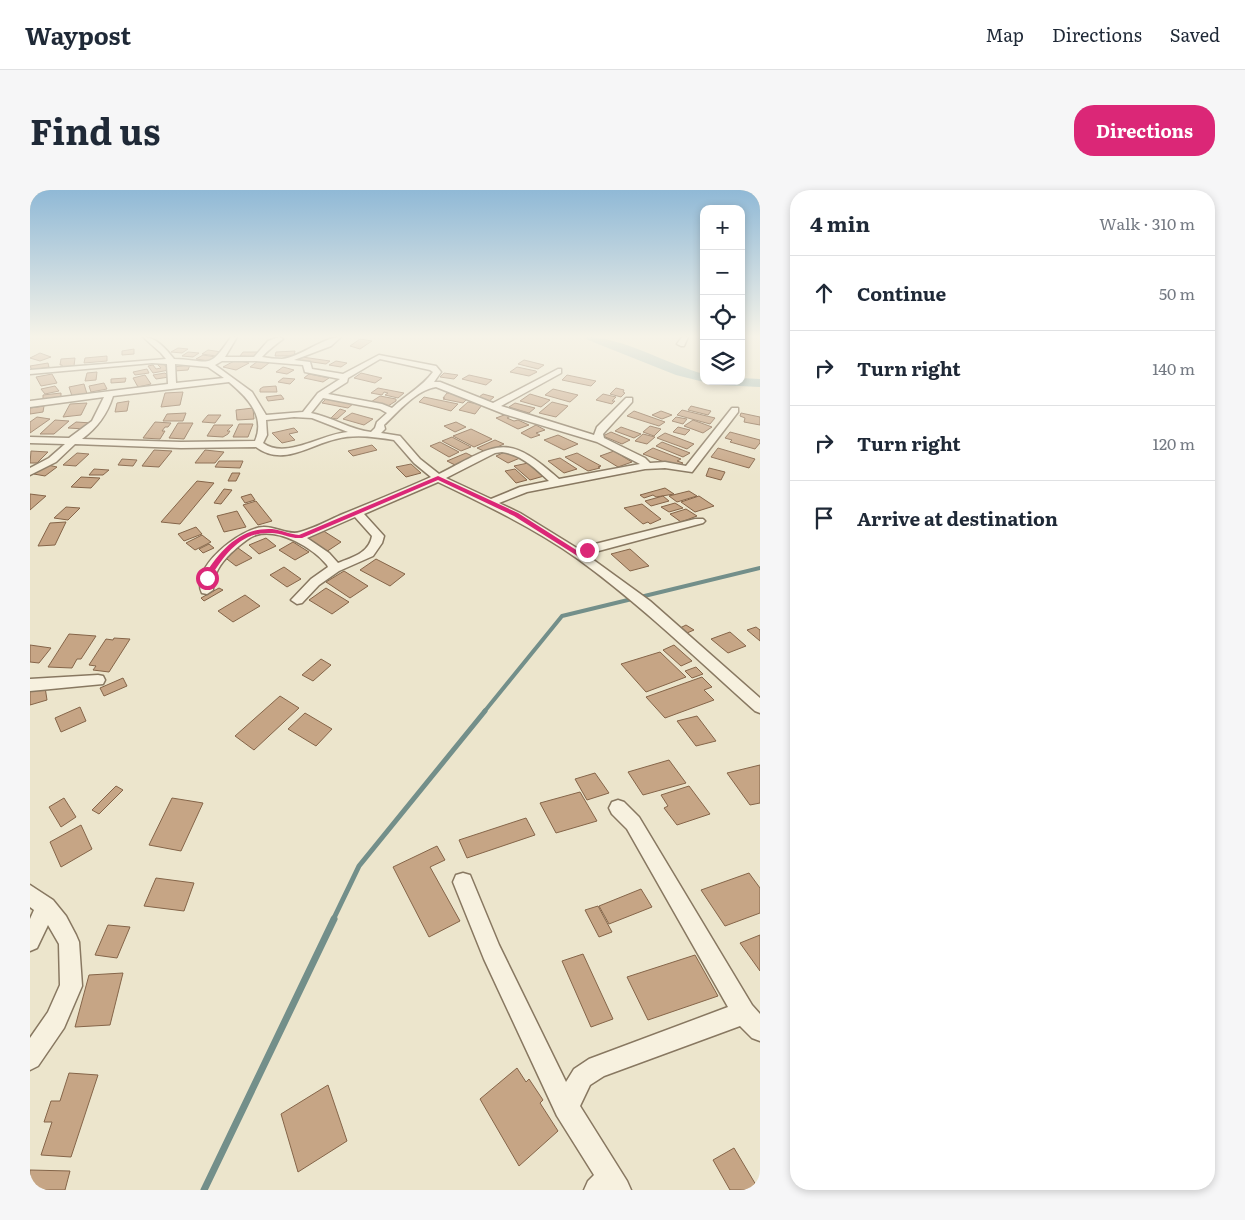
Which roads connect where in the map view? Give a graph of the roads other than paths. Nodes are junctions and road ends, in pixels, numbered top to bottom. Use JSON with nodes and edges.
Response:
{"nodes":[{"id":1,"x":185,"y":384,"type":"edge"},
{"id":2,"x":237,"y":384,"type":"edge"},
{"id":3,"x":338,"y":384,"type":"edge"},
{"id":4,"x":535,"y":384,"type":"edge"},
{"id":5,"x":172,"y":385,"type":"joint"},
{"id":6,"x":427,"y":386,"type":"joint"},
{"id":7,"x":109,"y":394,"type":"junction"},
{"id":8,"x":321,"y":395,"type":"junction"},
{"id":9,"x":629,"y":400,"type":"dead end"},
{"id":10,"x":30,"y":404,"type":"edge"},
{"id":11,"x":499,"y":409,"type":"junction"},
{"id":12,"x":735,"y":410,"type":"dead end"},
{"id":13,"x":393,"y":412,"type":"junction"},
{"id":14,"x":306,"y":414,"type":"junction"},
{"id":15,"x":262,"y":418,"type":"junction"},
{"id":16,"x":361,"y":433,"type":"junction"},
{"id":17,"x":374,"y":434,"type":"junction"},
{"id":18,"x":30,"y":440,"type":"edge"},
{"id":19,"x":600,"y":440,"type":"junction"},
{"id":20,"x":70,"y":442,"type":"junction"},
{"id":21,"x":258,"y":444,"type":"junction"},
{"id":22,"x":645,"y":466,"type":"junction"},
{"id":23,"x":30,"y":472,"type":"edge"},
{"id":24,"x":438,"y":478,"type":"junction"},
{"id":25,"x":556,"y":482,"type":"junction"},
{"id":26,"x":506,"y":496,"type":"junction"},
{"id":27,"x":478,"y":497,"type":"junction"},
{"id":28,"x":494,"y":504,"type":"junction"},
{"id":29,"x":357,"y":513,"type":"junction"},
{"id":30,"x":699,"y":520,"type":"dead end"},
{"id":31,"x":300,"y":536,"type":"junction"},
{"id":32,"x":581,"y":556,"type":"junction"},
{"id":33,"x":335,"y":568,"type":"junction"},
{"id":34,"x":207,"y":590,"type":"dead end"},
{"id":35,"x":297,"y":600,"type":"dead end"},
{"id":36,"x":98,"y":680,"type":"dead end"},
{"id":37,"x":30,"y":685,"type":"edge"},
{"id":38,"x":760,"y":707,"type":"edge"},
{"id":39,"x":618,"y":808,"type":"dead end"},
{"id":40,"x":463,"y":882,"type":"dead end"},
{"id":41,"x":38,"y":901,"type":"edge"},
{"id":42,"x":30,"y":941,"type":"edge"},
{"id":43,"x":744,"y":1013,"type":"junction"},
{"id":44,"x":760,"y":1030,"type":"edge"},
{"id":45,"x":30,"y":1058,"type":"edge"},
{"id":46,"x":566,"y":1107,"type":"junction"},
{"id":47,"x":608,"y":1186,"type":"edge"}],
"edges":[{"from":1,"to":5,"type":"street"},
{"from":2,"to":15,"type":"street"},
{"from":3,"to":8,"type":"street"},
{"from":4,"to":11,"type":"street"},
{"from":5,"to":7,"type":"street"},
{"from":6,"to":11,"type":"street"},
{"from":6,"to":13,"type":"street"},
{"from":7,"to":10,"type":"street"},
{"from":7,"to":20,"type":"street"},
{"from":8,"to":13,"type":"street"},
{"from":8,"to":14,"type":"street"},
{"from":9,"to":19,"type":"street"},
{"from":11,"to":19,"type":"street"},
{"from":12,"to":22,"type":"street"},
{"from":13,"to":17,"type":"street"},
{"from":14,"to":15,"type":"street"},
{"from":14,"to":16,"type":"street"},
{"from":15,"to":21,"type":"street"},
{"from":16,"to":17,"type":"street"},
{"from":16,"to":21,"type":"street"},
{"from":17,"to":24,"type":"street"},
{"from":18,"to":20,"type":"street"},
{"from":19,"to":22,"type":"street"},
{"from":20,"to":21,"type":"street"},
{"from":20,"to":23,"type":"street"},
{"from":22,"to":25,"type":"street"},
{"from":24,"to":25,"type":"street"},
{"from":24,"to":27,"type":"street"},
{"from":24,"to":29,"type":"street"},
{"from":25,"to":26,"type":"street"},
{"from":26,"to":27,"type":"street"},
{"from":26,"to":28,"type":"street"},
{"from":27,"to":28,"type":"street"},
{"from":28,"to":32,"type":"street"},
{"from":29,"to":31,"type":"street"},
{"from":29,"to":33,"type":"street"},
{"from":30,"to":32,"type":"street"},
{"from":31,"to":33,"type":"street"},
{"from":31,"to":34,"type":"street"},
{"from":32,"to":38,"type":"street"},
{"from":33,"to":35,"type":"street"},
{"from":36,"to":37,"type":"street"},
{"from":39,"to":43,"type":"street"},
{"from":40,"to":46,"type":"street"},
{"from":41,"to":42,"type":"street"},
{"from":41,"to":45,"type":"street"},
{"from":43,"to":44,"type":"street"},
{"from":43,"to":46,"type":"street"},
{"from":46,"to":47,"type":"street"}]}
